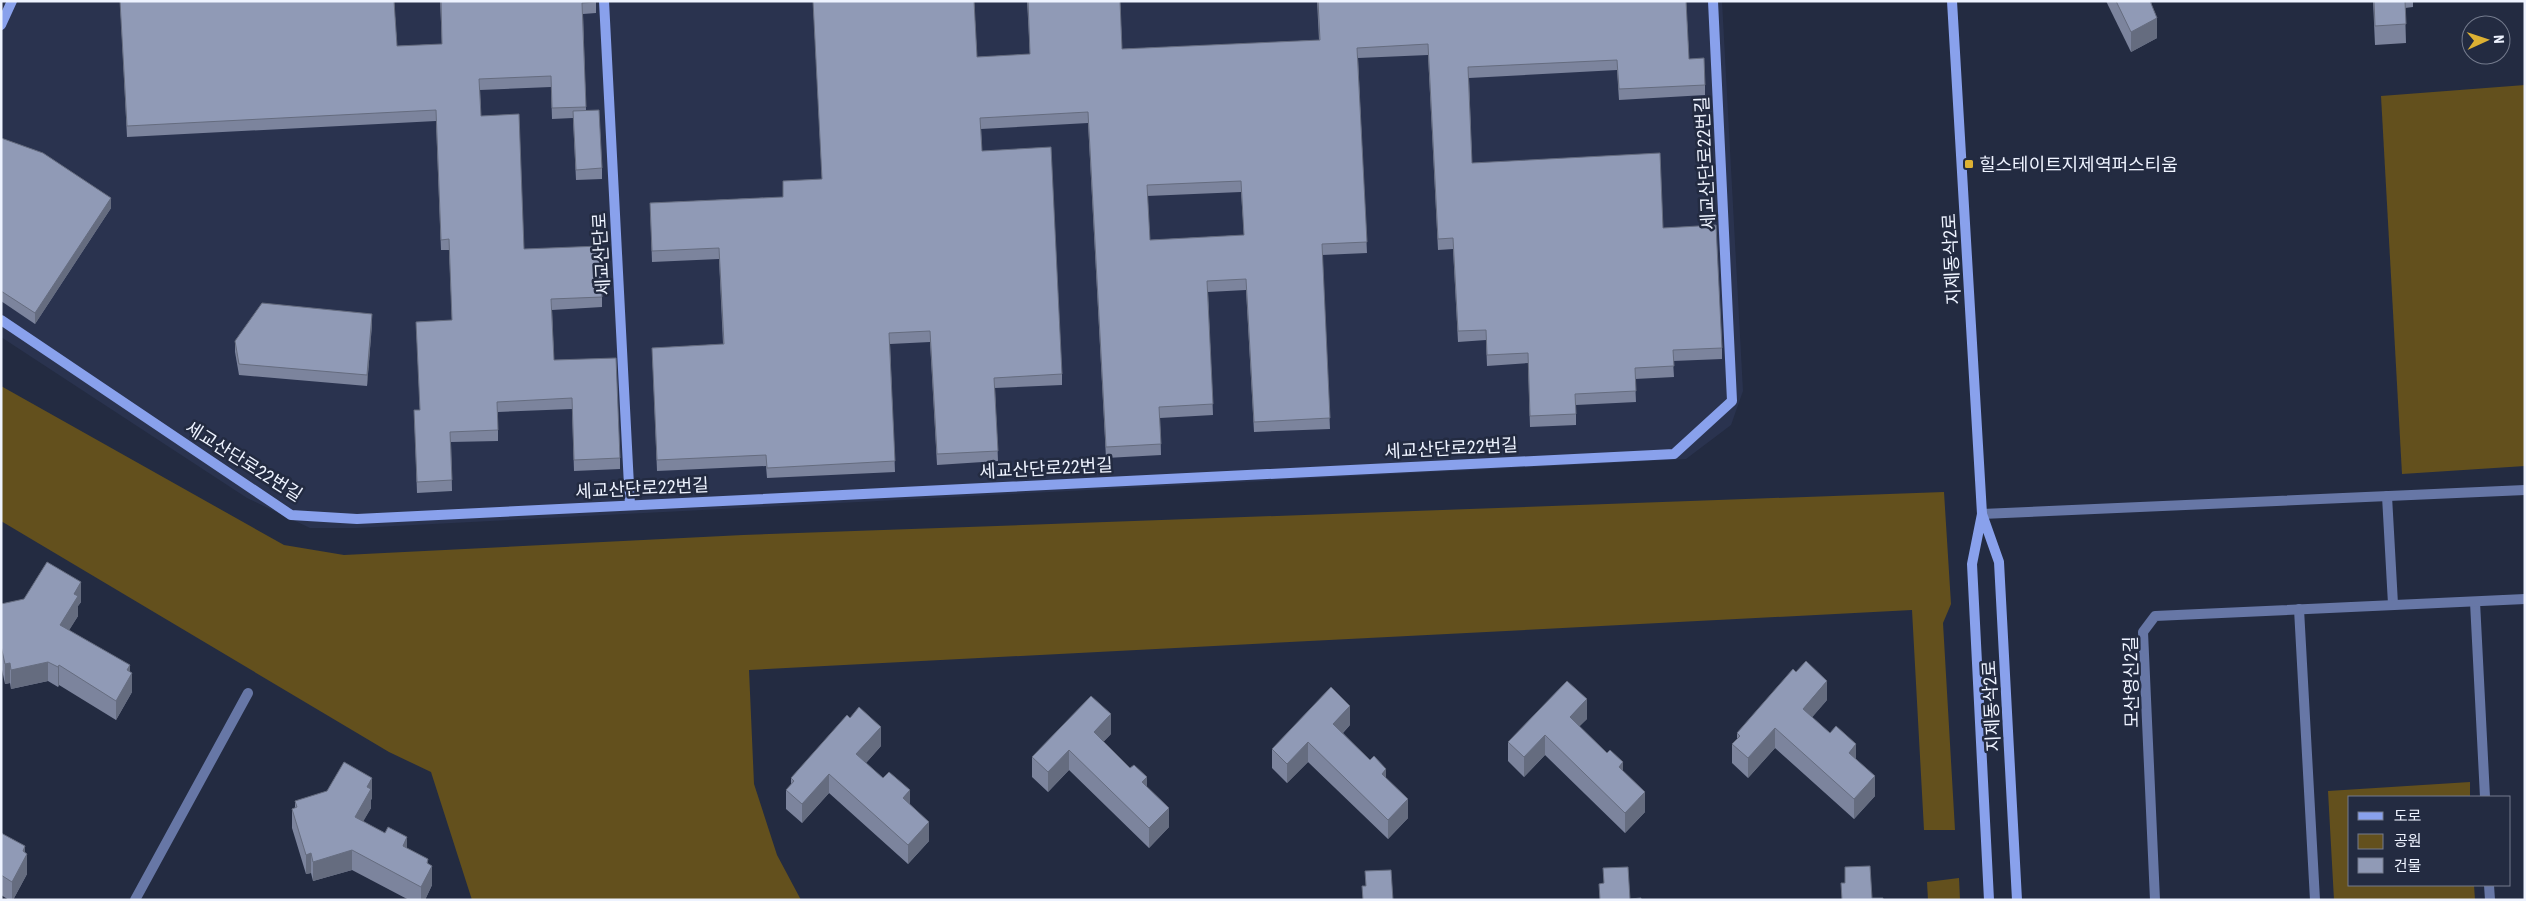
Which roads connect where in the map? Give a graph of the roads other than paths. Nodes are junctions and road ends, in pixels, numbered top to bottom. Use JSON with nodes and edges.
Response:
{"nodes":[{"id":1,"x":12,"y":1,"type":"edge"},
{"id":2,"x":604,"y":1,"type":"edge"},
{"id":3,"x":1713,"y":1,"type":"edge"},
{"id":4,"x":1952,"y":1,"type":"edge"},
{"id":5,"x":1,"y":25,"type":"edge"},
{"id":6,"x":1,"y":320,"type":"edge"},
{"id":7,"x":2525,"y":490,"type":"edge"},
{"id":8,"x":2386,"y":496,"type":"junction"},
{"id":9,"x":630,"y":505,"type":"junction"},
{"id":10,"x":1982,"y":514,"type":"junction"},
{"id":11,"x":2525,"y":599,"type":"edge"},
{"id":12,"x":2474,"y":602,"type":"junction"},
{"id":13,"x":2393,"y":604,"type":"junction"},
{"id":14,"x":2299,"y":609,"type":"junction"},
{"id":15,"x":248,"y":693,"type":"dead end"},
{"id":16,"x":2485,"y":796,"type":"edge"},
{"id":17,"x":2489,"y":886,"type":"edge"},
{"id":18,"x":135,"y":900,"type":"edge"},
{"id":19,"x":1989,"y":900,"type":"edge"},
{"id":20,"x":2017,"y":900,"type":"edge"},
{"id":21,"x":2155,"y":900,"type":"edge"},
{"id":22,"x":2315,"y":900,"type":"edge"},
{"id":23,"x":2490,"y":900,"type":"edge"}],
"edges":[{"from":1,"to":5,"type":"street"},
{"from":2,"to":9,"type":"street","name":"세교산단로"},
{"from":3,"to":9,"type":"street","name":"세교산단로22번길"},
{"from":4,"to":10,"type":"street","name":"지제동삭2로"},
{"from":6,"to":9,"type":"street","name":"세교산단로22번길"},
{"from":7,"to":8,"type":"street"},
{"from":8,"to":10,"type":"street"},
{"from":8,"to":13,"type":"street"},
{"from":10,"to":19,"type":"street","name":"지제동삭2로"},
{"from":10,"to":20,"type":"street","name":"지제동삭2로"},
{"from":11,"to":12,"type":"street","name":"모산영신2길"},
{"from":12,"to":13,"type":"street","name":"모산영신2길"},
{"from":12,"to":16,"type":"street"},
{"from":13,"to":14,"type":"street","name":"모산영신2길"},
{"from":14,"to":21,"type":"street","name":"모산영신2길"},
{"from":14,"to":22,"type":"street"},
{"from":15,"to":18,"type":"street"},
{"from":17,"to":23,"type":"street"}]}
